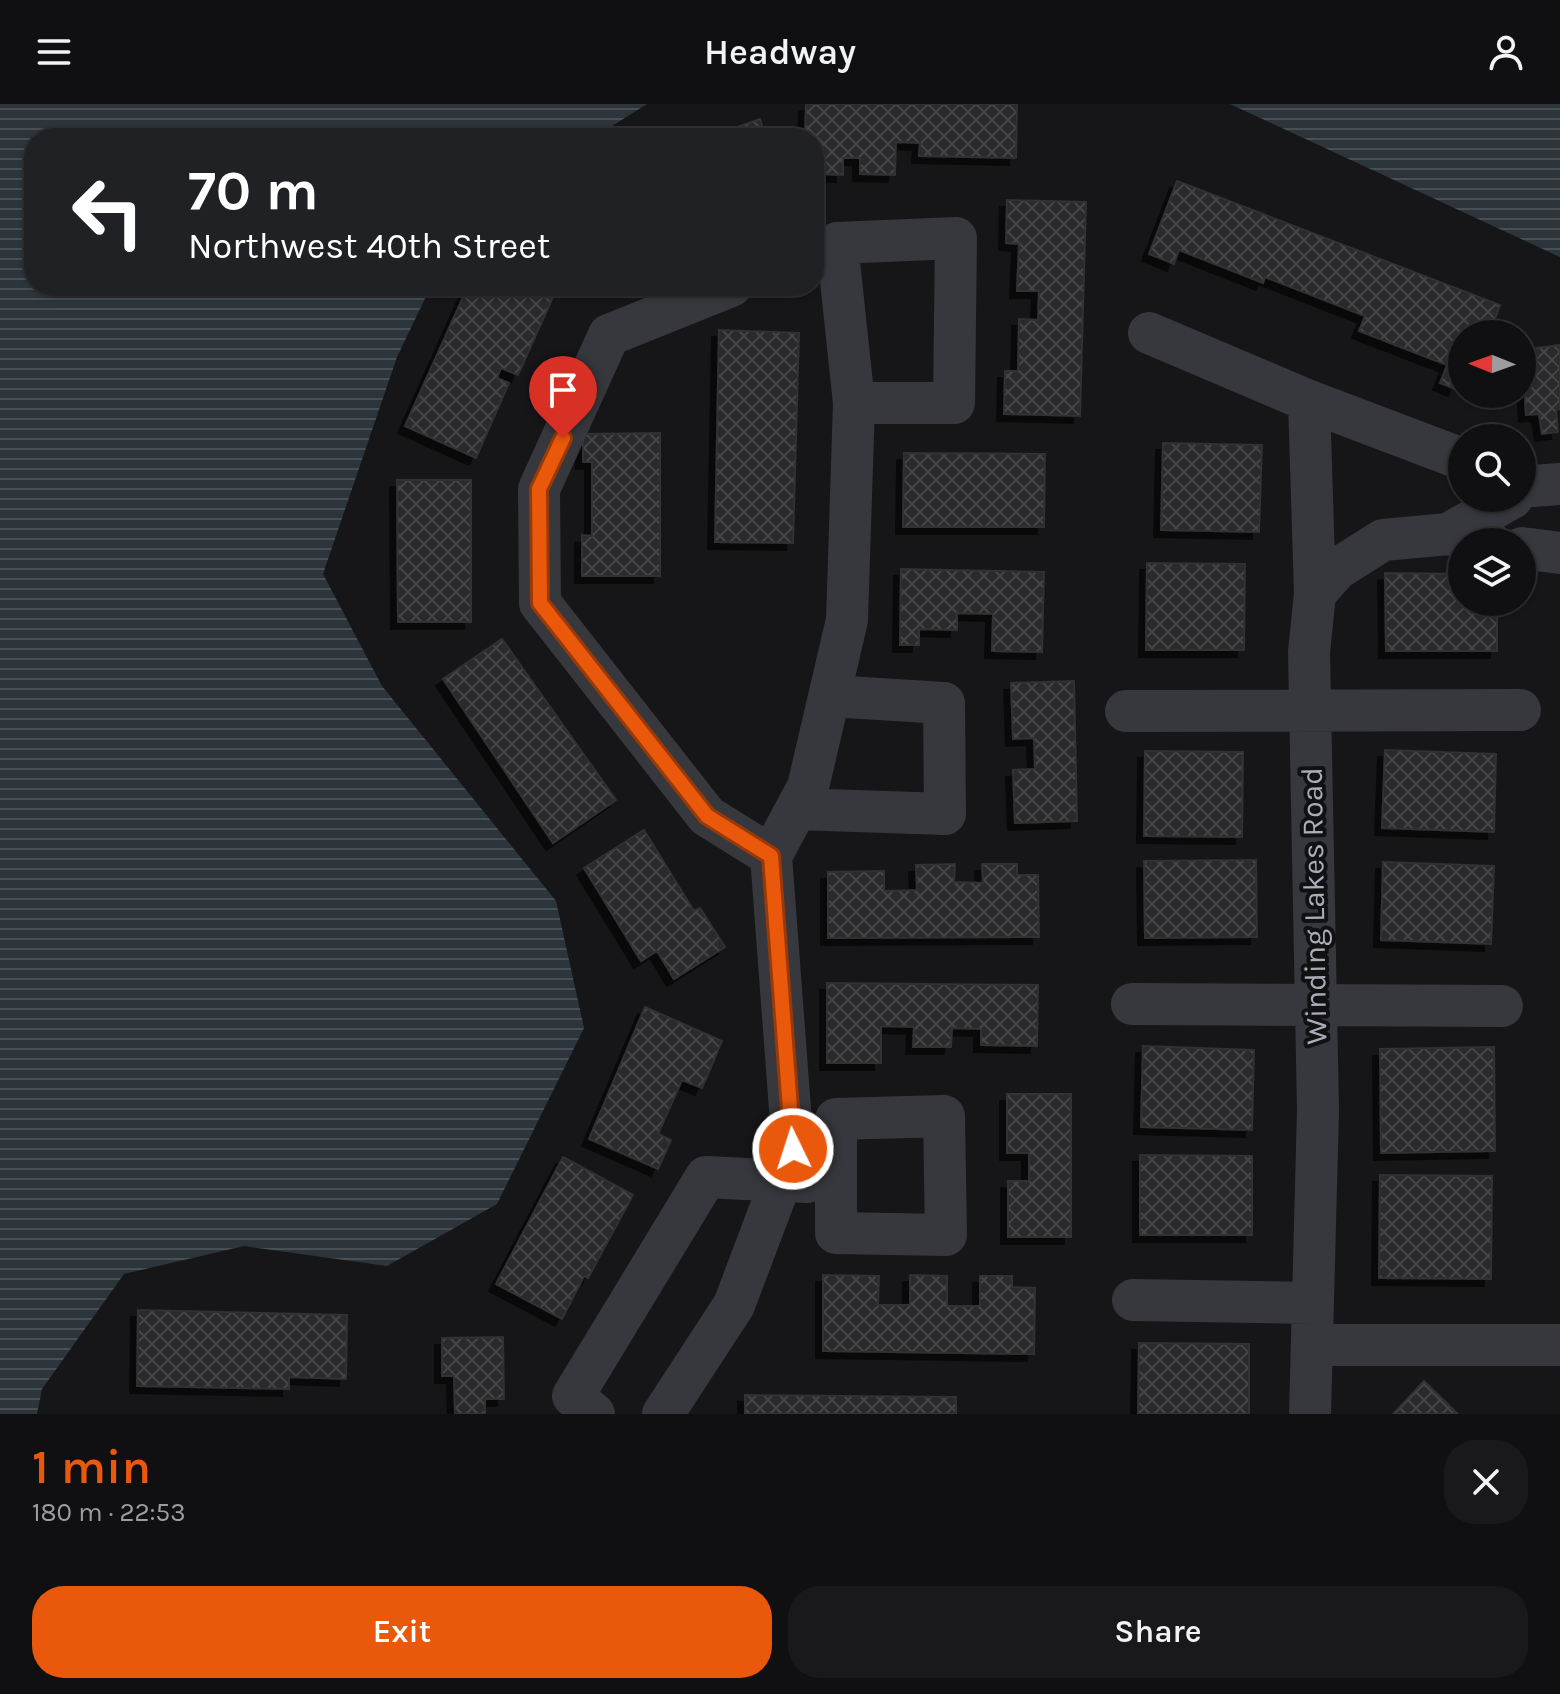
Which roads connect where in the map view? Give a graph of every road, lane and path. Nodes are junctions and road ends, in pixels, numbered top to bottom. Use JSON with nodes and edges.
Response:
{"nodes":[{"id":1,"x":826,"y":247,"type":"edge"},
{"id":2,"x":706,"y":296,"type":"edge"},
{"id":3,"x":1149,"y":333,"type":"dead end"},
{"id":4,"x":1309,"y":401,"type":"junction"},
{"id":5,"x":854,"y":403,"type":"junction"},
{"id":6,"x":1448,"y":454,"type":"edge"},
{"id":7,"x":1488,"y":512,"type":"edge"},
{"id":8,"x":1459,"y":528,"type":"edge"},
{"id":9,"x":1448,"y":534,"type":"edge"},
{"id":10,"x":1536,"y":550,"type":"edge"},
{"id":11,"x":1560,"y":553,"type":"edge"},
{"id":12,"x":1315,"y":594,"type":"junction"},
{"id":13,"x":830,"y":696,"type":"junction"},
{"id":14,"x":1520,"y":710,"type":"dead end"},
{"id":15,"x":1126,"y":711,"type":"dead end"},
{"id":16,"x":1311,"y":711,"type":"junction"},
{"id":17,"x":796,"y":809,"type":"junction"},
{"id":18,"x":771,"y":856,"type":"junction"},
{"id":19,"x":1132,"y":1004,"type":"dead end"},
{"id":20,"x":1316,"y":1004,"type":"junction"},
{"id":21,"x":1502,"y":1006,"type":"dead end"},
{"id":22,"x":781,"y":1180,"type":"junction"},
{"id":23,"x":836,"y":1183,"type":"dead end"},
{"id":24,"x":1133,"y":1300,"type":"dead end"},
{"id":25,"x":1313,"y":1303,"type":"junction"},
{"id":26,"x":1312,"y":1345,"type":"junction"},
{"id":27,"x":1560,"y":1345,"type":"edge"},
{"id":28,"x":594,"y":1414,"type":"edge"},
{"id":29,"x":663,"y":1414,"type":"edge"},
{"id":30,"x":1310,"y":1414,"type":"edge"}],
"edges":[{"from":1,"to":5,"type":"street"},
{"from":1,"to":5,"type":"street"},
{"from":2,"to":18,"type":"street"},
{"from":3,"to":4,"type":"street"},
{"from":4,"to":6,"type":"street"},
{"from":4,"to":12,"type":"street","name":"Winding Lakes Road"},
{"from":5,"to":13,"type":"street"},
{"from":7,"to":8,"type":"street"},
{"from":9,"to":12,"type":"street"},
{"from":10,"to":11,"type":"street"},
{"from":12,"to":16,"type":"street","name":"Winding Lakes Road"},
{"from":13,"to":17,"type":"street"},
{"from":13,"to":17,"type":"street"},
{"from":14,"to":16,"type":"street"},
{"from":15,"to":16,"type":"street"},
{"from":16,"to":20,"type":"street","name":"Winding Lakes Road"},
{"from":17,"to":18,"type":"street"},
{"from":18,"to":22,"type":"street"},
{"from":19,"to":20,"type":"street"},
{"from":20,"to":21,"type":"street"},
{"from":20,"to":25,"type":"street","name":"Winding Lakes Road"},
{"from":22,"to":23,"type":"street"},
{"from":22,"to":28,"type":"street"},
{"from":22,"to":29,"type":"street"},
{"from":24,"to":25,"type":"street"},
{"from":25,"to":26,"type":"street","name":"Winding Lakes Road"},
{"from":26,"to":27,"type":"street"},
{"from":26,"to":30,"type":"street","name":"Winding Lakes Road"}]}
